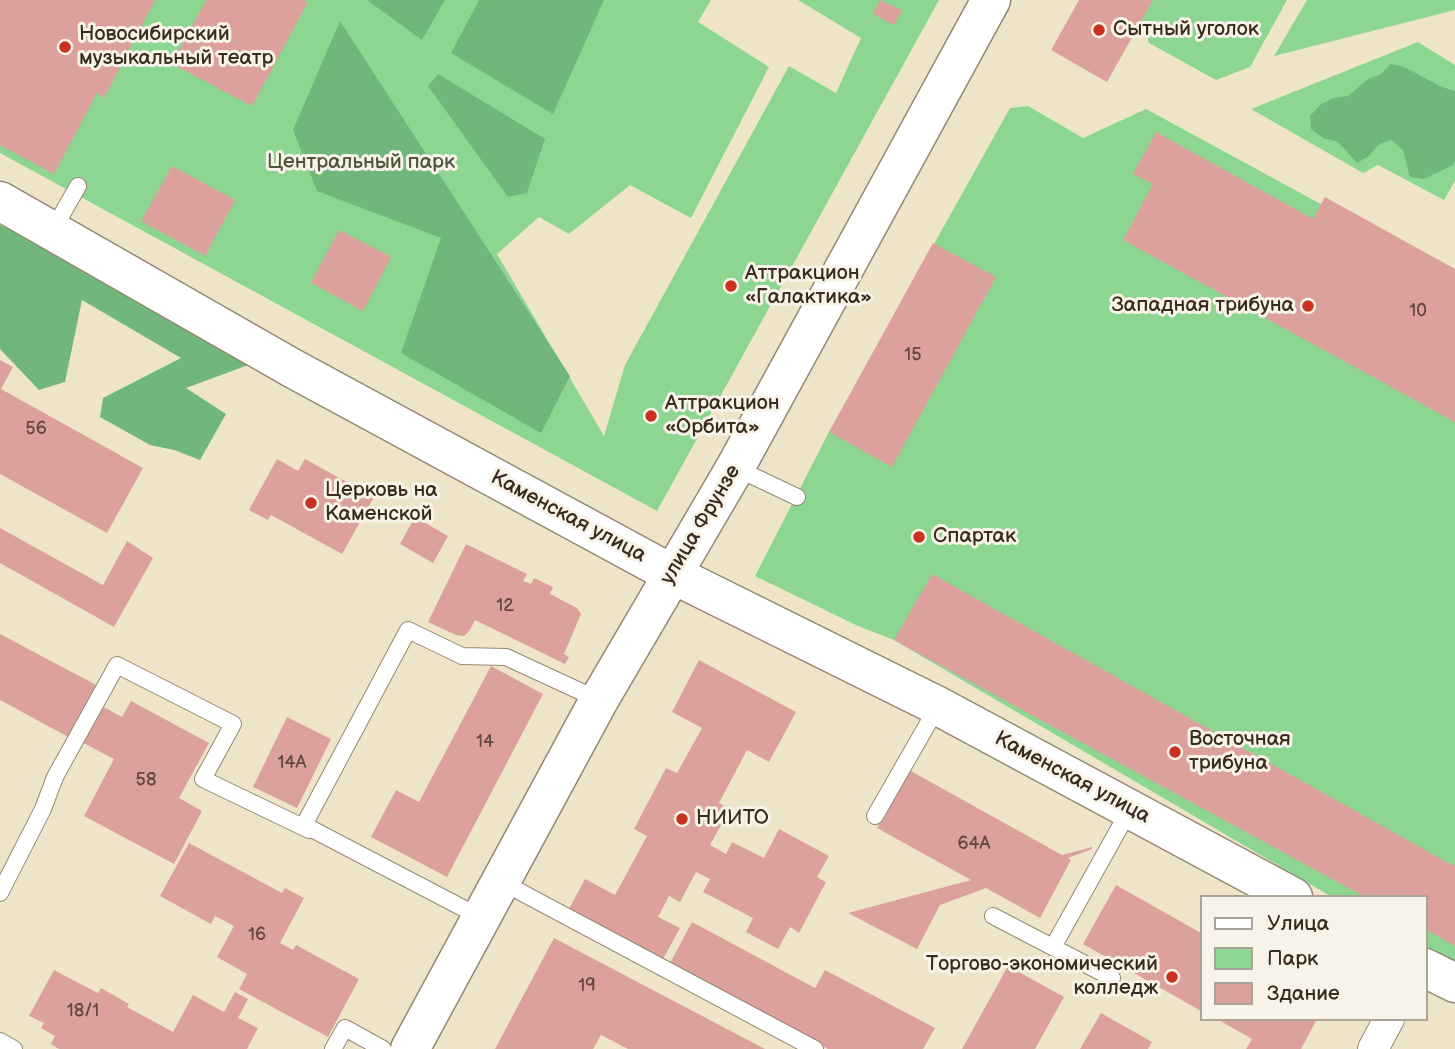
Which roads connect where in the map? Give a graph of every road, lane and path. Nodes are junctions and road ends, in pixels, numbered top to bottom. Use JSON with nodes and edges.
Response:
{"nodes":[{"id":1,"x":991,"y":0,"type":"edge"},
{"id":2,"x":79,"y":186,"type":"dead end"},
{"id":3,"x":0,"y":201,"type":"edge"},
{"id":4,"x":53,"y":230,"type":"junction"},
{"id":5,"x":735,"y":468,"type":"junction"},
{"id":6,"x":797,"y":497,"type":"dead end"},
{"id":7,"x":672,"y":573,"type":"junction"},
{"id":8,"x":599,"y":700,"type":"junction"},
{"id":9,"x":938,"y":706,"type":"junction"},
{"id":10,"x":1130,"y":809,"type":"junction"},
{"id":11,"x":875,"y":816,"type":"dead end"},
{"id":12,"x":309,"y":830,"type":"junction"},
{"id":13,"x":500,"y":881,"type":"junction"},
{"id":14,"x":0,"y":893,"type":"edge"},
{"id":15,"x":1289,"y":895,"type":"edge"},
{"id":16,"x":993,"y":916,"type":"dead end"},
{"id":17,"x":480,"y":917,"type":"junction"},
{"id":18,"x":1053,"y":947,"type":"junction"},
{"id":19,"x":1427,"y":969,"type":"edge"},
{"id":20,"x":1112,"y":978,"type":"dead end"},
{"id":21,"x":1455,"y":983,"type":"edge"},
{"id":22,"x":1388,"y":1021,"type":"edge"},
{"id":23,"x":0,"y":1041,"type":"edge"},
{"id":24,"x":15,"y":1049,"type":"edge"},
{"id":25,"x":333,"y":1049,"type":"edge"},
{"id":26,"x":383,"y":1049,"type":"edge"},
{"id":27,"x":410,"y":1049,"type":"edge"},
{"id":28,"x":815,"y":1049,"type":"edge"},
{"id":29,"x":1373,"y":1049,"type":"edge"}],
"edges":[{"from":1,"to":5,"type":"street","name":"улица Фрунзе"},
{"from":2,"to":4,"type":"lane"},
{"from":3,"to":4,"type":"street","name":"Каменская улица"},
{"from":4,"to":7,"type":"street","name":"Каменская улица"},
{"from":5,"to":6,"type":"lane"},
{"from":5,"to":7,"type":"street","name":"улица Фрунзе"},
{"from":7,"to":8,"type":"street","name":"улица Фрунзе"},
{"from":7,"to":9,"type":"street","name":"Каменская улица"},
{"from":8,"to":12,"type":"lane"},
{"from":8,"to":13,"type":"street","name":"улица Фрунзе"},
{"from":9,"to":10,"type":"street","name":"Каменская улица"},
{"from":9,"to":11,"type":"lane"},
{"from":10,"to":15,"type":"street","name":"Каменская улица"},
{"from":10,"to":18,"type":"lane"},
{"from":12,"to":14,"type":"lane"},
{"from":12,"to":17,"type":"lane"},
{"from":13,"to":17,"type":"street","name":"улица Фрунзе"},
{"from":13,"to":28,"type":"lane"},
{"from":16,"to":18,"type":"lane"},
{"from":17,"to":27,"type":"street","name":"улица Фрунзе"},
{"from":18,"to":20,"type":"lane"},
{"from":19,"to":21,"type":"street"},
{"from":22,"to":29,"type":"street"},
{"from":23,"to":24,"type":"lane"},
{"from":25,"to":26,"type":"lane"}]}
